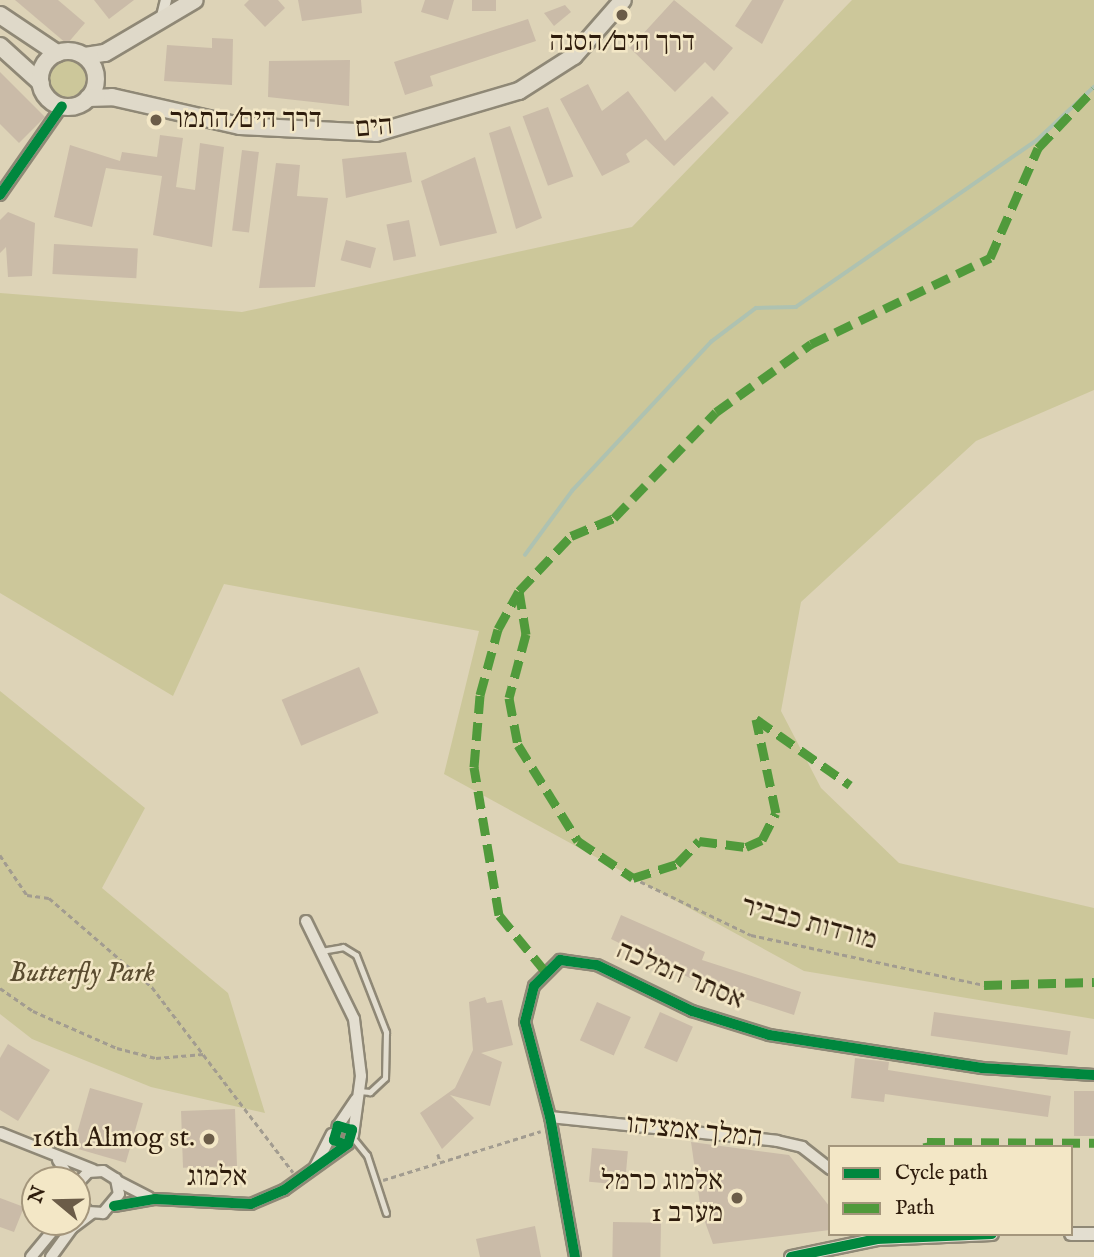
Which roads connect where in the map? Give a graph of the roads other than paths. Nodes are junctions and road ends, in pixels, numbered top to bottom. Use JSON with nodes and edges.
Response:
{"nodes":[{"id":1,"x":166,"y":0,"type":"edge"},
{"id":2,"x":195,"y":0,"type":"edge"},
{"id":3,"x":623,"y":0,"type":"edge"},
{"id":4,"x":0,"y":15,"type":"edge"},
{"id":5,"x":161,"y":20,"type":"junction"},
{"id":6,"x":0,"y":46,"type":"edge"},
{"id":7,"x":57,"y":53,"type":"junction"},
{"id":8,"x":85,"y":56,"type":"junction"},
{"id":9,"x":41,"y":83,"type":"junction"},
{"id":10,"x":88,"y":98,"type":"junction"},
{"id":11,"x":62,"y":106,"type":"junction"},
{"id":12,"x":0,"y":195,"type":"edge"},
{"id":13,"x":306,"y":921,"type":"dead end"},
{"id":14,"x":321,"y":951,"type":"junction"},
{"id":15,"x":1094,"y":1075,"type":"edge"},
{"id":16,"x":358,"y":1094,"type":"junction"},
{"id":17,"x":551,"y":1122,"type":"junction"},
{"id":18,"x":335,"y":1130,"type":"junction"},
{"id":19,"x":0,"y":1133,"type":"edge"},
{"id":20,"x":351,"y":1140,"type":"junction"},
{"id":21,"x":58,"y":1160,"type":"junction"},
{"id":22,"x":62,"y":1166,"type":"edge"},
{"id":23,"x":828,"y":1167,"type":"edge"},
{"id":24,"x":93,"y":1170,"type":"joint"},
{"id":25,"x":314,"y":1170,"type":"junction"},
{"id":26,"x":116,"y":1180,"type":"junction"},
{"id":27,"x":155,"y":1199,"type":"junction"},
{"id":28,"x":114,"y":1206,"type":"junction"},
{"id":29,"x":92,"y":1213,"type":"joint"},
{"id":30,"x":386,"y":1213,"type":"dead end"},
{"id":31,"x":1073,"y":1234,"type":"edge"},
{"id":32,"x":1094,"y":1234,"type":"edge"},
{"id":33,"x":48,"y":1236,"type":"edge"},
{"id":34,"x":875,"y":1236,"type":"edge"},
{"id":35,"x":31,"y":1257,"type":"edge"},
{"id":36,"x":51,"y":1257,"type":"edge"},
{"id":37,"x":575,"y":1257,"type":"edge"},
{"id":38,"x":791,"y":1257,"type":"edge"}],
"edges":[{"from":1,"to":5,"type":"street"},
{"from":2,"to":5,"type":"main road"},
{"from":3,"to":10,"type":"main road","name":"הים"},
{"from":4,"to":7,"type":"main road"},
{"from":5,"to":8,"type":"main road"},
{"from":6,"to":9,"type":"main road"},
{"from":7,"to":8,"type":"main road"},
{"from":7,"to":9,"type":"main road"},
{"from":8,"to":10,"type":"main road"},
{"from":9,"to":11,"type":"main road"},
{"from":10,"to":11,"type":"main road"},
{"from":11,"to":12,"type":"street"},
{"from":13,"to":14,"type":"street"},
{"from":14,"to":16,"type":"street"},
{"from":14,"to":16,"type":"lane"},
{"from":15,"to":17,"type":"street","name":"אסתר המלכה"},
{"from":16,"to":18,"type":"street","name":"אלמוג"},
{"from":16,"to":20,"type":"street"},
{"from":17,"to":23,"type":"street","name":"המלך אמציהו"},
{"from":17,"to":37,"type":"street","name":"אסתר המלכה"},
{"from":18,"to":20,"type":"street"},
{"from":18,"to":20,"type":"street"},
{"from":18,"to":25,"type":"street","name":"אלמוג"},
{"from":19,"to":21,"type":"street"},
{"from":20,"to":25,"type":"street","name":"אלמוג"},
{"from":20,"to":30,"type":"lane"},
{"from":21,"to":22,"type":"street"},
{"from":21,"to":24,"type":"street"},
{"from":24,"to":26,"type":"street","name":"אלמוג"},
{"from":25,"to":27,"type":"street","name":"אלמוג"},
{"from":26,"to":27,"type":"street","name":"אלמוג"},
{"from":26,"to":28,"type":"street"},
{"from":27,"to":28,"type":"street","name":"אלמוג"},
{"from":28,"to":29,"type":"street","name":"אלמוג"},
{"from":29,"to":36,"type":"street"},
{"from":31,"to":32,"type":"street"},
{"from":33,"to":35,"type":"street"},
{"from":34,"to":38,"type":"street"}]}
